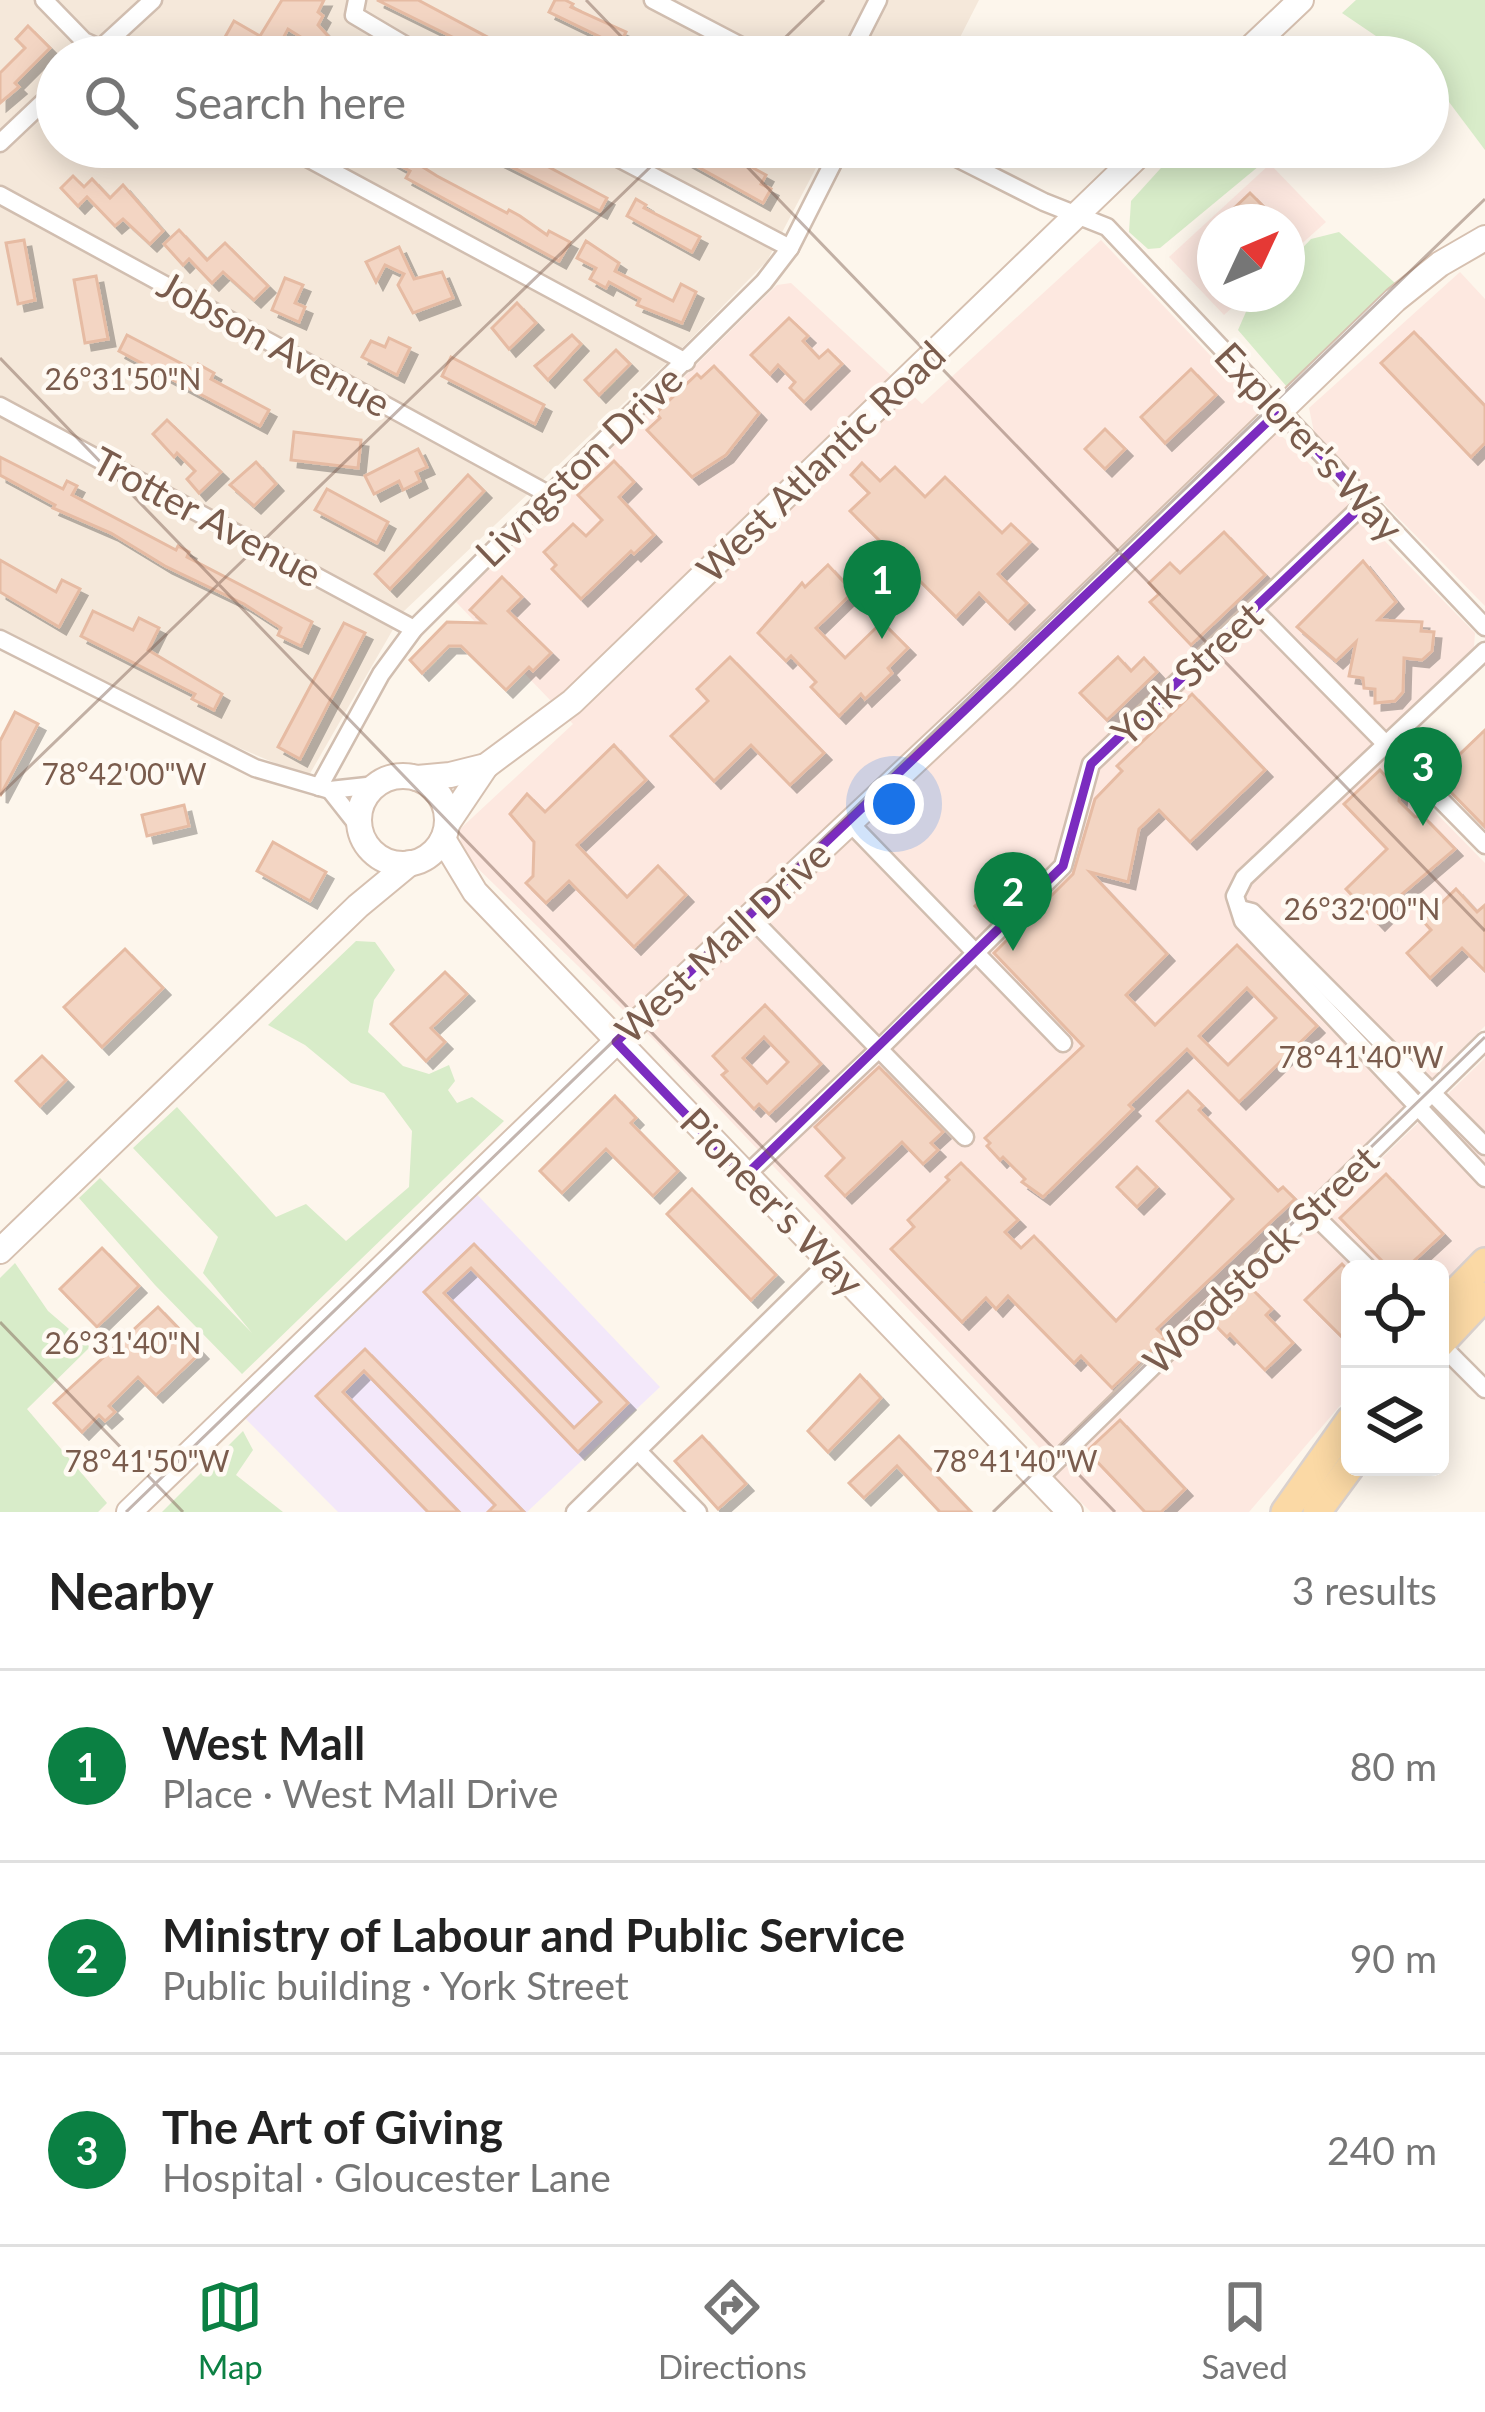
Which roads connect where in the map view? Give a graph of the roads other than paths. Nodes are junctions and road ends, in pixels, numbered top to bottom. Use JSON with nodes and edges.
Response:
{"nodes":[{"id":1,"x":44,"y":0,"type":"edge"},
{"id":2,"x":153,"y":0,"type":"edge"},
{"id":3,"x":357,"y":0,"type":"edge"},
{"id":4,"x":652,"y":0,"type":"edge"},
{"id":5,"x":878,"y":0,"type":"edge"},
{"id":6,"x":1300,"y":0,"type":"edge"},
{"id":7,"x":79,"y":36,"type":"edge"},
{"id":8,"x":114,"y":36,"type":"edge"},
{"id":9,"x":390,"y":36,"type":"edge"},
{"id":10,"x":721,"y":36,"type":"edge"},
{"id":11,"x":860,"y":36,"type":"edge"},
{"id":12,"x":1263,"y":36,"type":"edge"},
{"id":13,"x":36,"y":109,"type":"edge"},
{"id":14,"x":0,"y":143,"type":"edge"},
{"id":15,"x":326,"y":168,"type":"edge"},
{"id":16,"x":637,"y":168,"type":"edge"},
{"id":17,"x":830,"y":168,"type":"edge"},
{"id":18,"x":977,"y":168,"type":"edge"},
{"id":19,"x":1125,"y":168,"type":"edge"},
{"id":20,"x":0,"y":195,"type":"edge"},
{"id":21,"x":1077,"y":213,"type":"junction"},
{"id":22,"x":1485,"y":238,"type":"edge"},
{"id":23,"x":790,"y":248,"type":"junction"},
{"id":24,"x":686,"y":362,"type":"junction"},
{"id":25,"x":0,"y":406,"type":"edge"},
{"id":26,"x":1280,"y":410,"type":"junction"},
{"id":27,"x":548,"y":494,"type":"junction"},
{"id":28,"x":1366,"y":502,"type":"junction"},
{"id":29,"x":1255,"y":611,"type":"junction"},
{"id":30,"x":1485,"y":627,"type":"edge"},
{"id":31,"x":414,"y":628,"type":"junction"},
{"id":32,"x":0,"y":639,"type":"edge"},
{"id":33,"x":1485,"y":651,"type":"edge"},
{"id":34,"x":1384,"y":744,"type":"junction"},
{"id":35,"x":486,"y":766,"type":"junction"},
{"id":36,"x":417,"y":778,"type":"junction"},
{"id":37,"x":376,"y":785,"type":"junction"},
{"id":38,"x":325,"y":789,"type":"junction"},
{"id":39,"x":850,"y":823,"type":"junction"},
{"id":40,"x":445,"y":831,"type":"junction"},
{"id":41,"x":363,"y":836,"type":"junction"},
{"id":42,"x":1485,"y":845,"type":"edge"},
{"id":43,"x":414,"y":862,"type":"junction"},
{"id":44,"x":475,"y":892,"type":"junction"},
{"id":45,"x":358,"y":906,"type":"junction"},
{"id":46,"x":1240,"y":910,"type":"junction"},
{"id":47,"x":752,"y":918,"type":"junction"},
{"id":48,"x":976,"y":952,"type":"junction"},
{"id":49,"x":1485,"y":1041,"type":"edge"},
{"id":50,"x":616,"y":1042,"type":"junction"},
{"id":51,"x":1063,"y":1043,"type":"dead end"},
{"id":52,"x":879,"y":1049,"type":"junction"},
{"id":53,"x":1432,"y":1093,"type":"junction"},
{"id":54,"x":1416,"y":1108,"type":"junction"},
{"id":55,"x":965,"y":1137,"type":"dead end"},
{"id":56,"x":1485,"y":1146,"type":"edge"},
{"id":57,"x":746,"y":1176,"type":"junction"},
{"id":58,"x":1485,"y":1178,"type":"edge"},
{"id":59,"x":1310,"y":1212,"type":"junction"},
{"id":60,"x":0,"y":1251,"type":"edge"},
{"id":61,"x":1360,"y":1260,"type":"edge"},
{"id":62,"x":830,"y":1262,"type":"junction"},
{"id":63,"x":1485,"y":1262,"type":"edge"},
{"id":64,"x":1485,"y":1297,"type":"edge"},
{"id":65,"x":1449,"y":1299,"type":"edge"},
{"id":66,"x":1449,"y":1335,"type":"edge"},
{"id":67,"x":1449,"y":1353,"type":"edge"},
{"id":68,"x":1485,"y":1389,"type":"edge"},
{"id":69,"x":1341,"y":1433,"type":"edge"},
{"id":70,"x":638,"y":1450,"type":"junction"},
{"id":71,"x":1343,"y":1476,"type":"edge"},
{"id":72,"x":1038,"y":1479,"type":"junction"},
{"id":73,"x":129,"y":1512,"type":"edge"},
{"id":74,"x":575,"y":1512,"type":"edge"},
{"id":75,"x":698,"y":1512,"type":"edge"},
{"id":76,"x":1070,"y":1512,"type":"edge"},
{"id":77,"x":1285,"y":1512,"type":"edge"},
{"id":78,"x":1317,"y":1512,"type":"edge"}],
"edges":[{"from":1,"to":7,"type":"street"},
{"from":2,"to":8,"type":"street"},
{"from":3,"to":9,"type":"street"},
{"from":4,"to":10,"type":"street"},
{"from":5,"to":11,"type":"street"},
{"from":6,"to":12,"type":"main road"},
{"from":13,"to":14,"type":"street"},
{"from":15,"to":24,"type":"street"},
{"from":16,"to":23,"type":"street"},
{"from":17,"to":23,"type":"street","name":"Livngston Drive"},
{"from":18,"to":21,"type":"street","name":"Explorer's Way"},
{"from":19,"to":21,"type":"main road","name":"West Atlantic Road"},
{"from":20,"to":27,"type":"street","name":"Jobson Avenue"},
{"from":21,"to":26,"type":"street","name":"Explorer's Way"},
{"from":21,"to":35,"type":"main road","name":"West Atlantic Road"},
{"from":22,"to":26,"type":"main road","name":"West Mall Drive"},
{"from":23,"to":24,"type":"street","name":"Livngston Drive"},
{"from":24,"to":27,"type":"street","name":"Livngston Drive"},
{"from":25,"to":31,"type":"street","name":"Trotter Avenue"},
{"from":26,"to":28,"type":"street","name":"Explorer's Way"},
{"from":26,"to":39,"type":"main road","name":"West Mall Drive"},
{"from":27,"to":31,"type":"street","name":"Livngston Drive"},
{"from":28,"to":29,"type":"street","name":"York Street"},
{"from":28,"to":30,"type":"street","name":"Explorer's Way"},
{"from":29,"to":34,"type":"street"},
{"from":29,"to":48,"type":"street","name":"York Street"},
{"from":31,"to":38,"type":"street","name":"Livngston Drive"},
{"from":32,"to":38,"type":"street"},
{"from":33,"to":34,"type":"street"},
{"from":34,"to":42,"type":"street"},
{"from":34,"to":46,"type":"street"},
{"from":35,"to":36,"type":"main road","name":"West Atlantic Road"},
{"from":35,"to":40,"type":"main road","name":"West Atlantic Road"},
{"from":36,"to":37,"type":"main road"},
{"from":36,"to":40,"type":"main road"},
{"from":37,"to":38,"type":"street"},
{"from":37,"to":41,"type":"main road"},
{"from":38,"to":41,"type":"street"},
{"from":39,"to":47,"type":"main road","name":"West Mall Drive"},
{"from":39,"to":48,"type":"street"},
{"from":40,"to":43,"type":"main road"},
{"from":40,"to":44,"type":"main road","name":"Pioneer's Way"},
{"from":41,"to":43,"type":"main road"},
{"from":41,"to":45,"type":"main road"},
{"from":43,"to":44,"type":"main road","name":"Pioneer's Way"},
{"from":43,"to":45,"type":"main road"},
{"from":44,"to":50,"type":"main road","name":"Pioneer's Way"},
{"from":45,"to":60,"type":"main road"},
{"from":46,"to":53,"type":"street"},
{"from":46,"to":54,"type":"street"},
{"from":47,"to":50,"type":"main road","name":"West Mall Drive"},
{"from":47,"to":52,"type":"street"},
{"from":48,"to":51,"type":"street"},
{"from":48,"to":52,"type":"street","name":"York Street"},
{"from":49,"to":53,"type":"street","name":"Woodstock Street"},
{"from":50,"to":57,"type":"main road","name":"Pioneer's Way"},
{"from":50,"to":73,"type":"main road","name":"West Mall Drive"},
{"from":52,"to":55,"type":"street"},
{"from":52,"to":57,"type":"street","name":"York Street"},
{"from":53,"to":54,"type":"street","name":"Woodstock Street"},
{"from":53,"to":56,"type":"street"},
{"from":54,"to":58,"type":"street"},
{"from":54,"to":59,"type":"street","name":"Woodstock Street"},
{"from":57,"to":62,"type":"main road","name":"Pioneer's Way"},
{"from":59,"to":61,"type":"street"},
{"from":59,"to":72,"type":"street","name":"Woodstock Street"},
{"from":62,"to":70,"type":"street"},
{"from":62,"to":72,"type":"main road","name":"Pioneer's Way"},
{"from":63,"to":65,"type":"main road"},
{"from":64,"to":66,"type":"main road"},
{"from":67,"to":68,"type":"street"},
{"from":69,"to":77,"type":"main road"},
{"from":70,"to":74,"type":"street"},
{"from":70,"to":75,"type":"street"},
{"from":71,"to":78,"type":"main road"},
{"from":72,"to":76,"type":"main road","name":"Pioneer's Way"}]}
